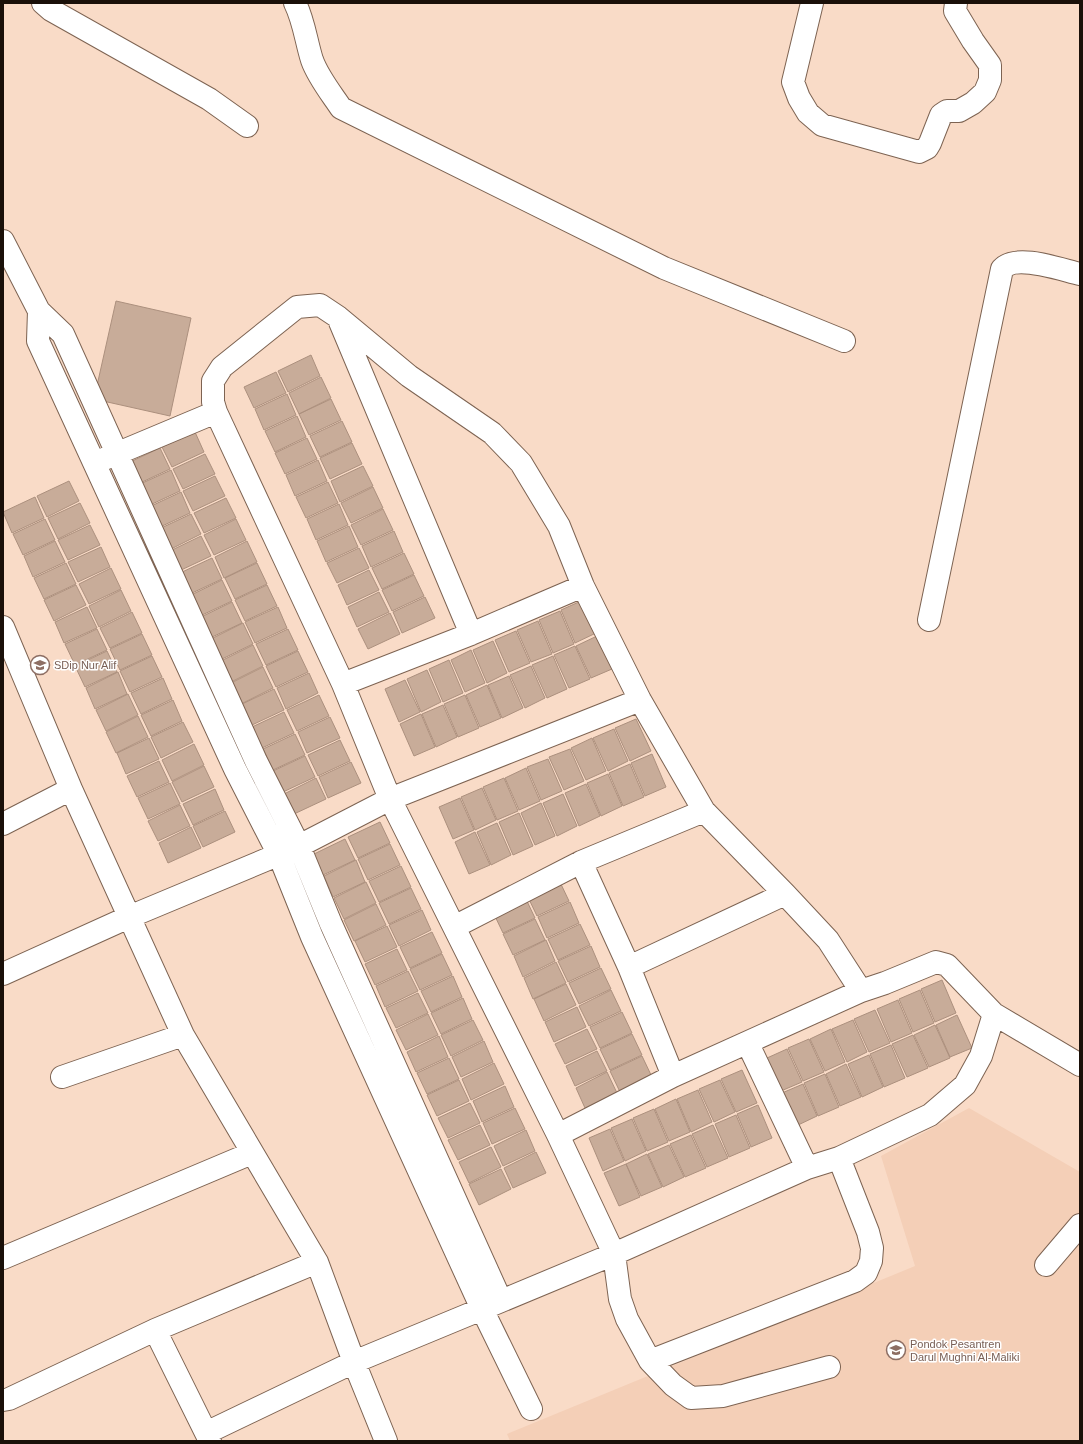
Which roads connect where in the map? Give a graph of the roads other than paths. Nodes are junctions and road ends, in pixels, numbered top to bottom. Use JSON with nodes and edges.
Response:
{"nodes":[{"id":1,"x":43,"y":3,"type":"edge"},
{"id":2,"x":295,"y":3,"type":"edge"},
{"id":3,"x":812,"y":3,"type":"edge"},
{"id":4,"x":956,"y":3,"type":"edge"},
{"id":5,"x":247,"y":126,"type":"dead end"},
{"id":6,"x":3,"y":241,"type":"edge"},
{"id":7,"x":1080,"y":274,"type":"edge"},
{"id":8,"x":39,"y":311,"type":"junction"},
{"id":9,"x":338,"y":317,"type":"junction"},
{"id":10,"x":844,"y":341,"type":"dead end"},
{"id":11,"x":216,"y":412,"type":"junction"},
{"id":12,"x":117,"y":453,"type":"junction"},
{"id":13,"x":94,"y":463,"type":"junction"},
{"id":14,"x":583,"y":586,"type":"junction"},
{"id":15,"x":929,"y":620,"type":"dead end"},
{"id":16,"x":3,"y":627,"type":"edge"},
{"id":17,"x":471,"y":634,"type":"junction"},
{"id":18,"x":343,"y":684,"type":"junction"},
{"id":19,"x":640,"y":700,"type":"junction"},
{"id":20,"x":256,"y":761,"type":"junction"},
{"id":21,"x":235,"y":769,"type":"junction"},
{"id":22,"x":71,"y":789,"type":"junction"},
{"id":23,"x":390,"y":799,"type":"junction"},
{"id":24,"x":704,"y":812,"type":"junction"},
{"id":25,"x":3,"y":824,"type":"edge"},
{"id":26,"x":300,"y":846,"type":"junction"},
{"id":27,"x":279,"y":855,"type":"junction"},
{"id":28,"x":580,"y":862,"type":"junction"},
{"id":29,"x":785,"y":894,"type":"junction"},
{"id":30,"x":129,"y":918,"type":"junction"},
{"id":31,"x":331,"y":924,"type":"junction"},
{"id":32,"x":454,"y":927,"type":"junction"},
{"id":33,"x":312,"y":937,"type":"junction"},
{"id":34,"x":629,"y":967,"type":"junction"},
{"id":35,"x":3,"y":974,"type":"edge"},
{"id":36,"x":860,"y":991,"type":"junction"},
{"id":37,"x":994,"y":1014,"type":"junction"},
{"id":38,"x":183,"y":1035,"type":"junction"},
{"id":39,"x":748,"y":1044,"type":"junction"},
{"id":40,"x":1080,"y":1065,"type":"edge"},
{"id":41,"x":674,"y":1076,"type":"junction"},
{"id":42,"x":62,"y":1077,"type":"dead end"},
{"id":43,"x":558,"y":1135,"type":"junction"},
{"id":44,"x":252,"y":1153,"type":"junction"},
{"id":45,"x":839,"y":1158,"type":"junction"},
{"id":46,"x":806,"y":1168,"type":"junction"},
{"id":47,"x":1080,"y":1225,"type":"edge"},
{"id":48,"x":614,"y":1254,"type":"junction"},
{"id":49,"x":3,"y":1258,"type":"edge"},
{"id":50,"x":317,"y":1262,"type":"junction"},
{"id":51,"x":1046,"y":1265,"type":"dead end"},
{"id":52,"x":492,"y":1305,"type":"junction"},
{"id":53,"x":155,"y":1330,"type":"junction"},
{"id":54,"x":650,"y":1361,"type":"junction"},
{"id":55,"x":354,"y":1362,"type":"junction"},
{"id":56,"x":829,"y":1367,"type":"dead end"},
{"id":57,"x":3,"y":1400,"type":"edge"},
{"id":58,"x":531,"y":1409,"type":"dead end"},
{"id":59,"x":208,"y":1437,"type":"edge"},
{"id":60,"x":386,"y":1441,"type":"edge"}],
"edges":[{"from":1,"to":5,"type":"street"},
{"from":2,"to":10,"type":"street"},
{"from":3,"to":4,"type":"street"},
{"from":6,"to":8,"type":"street"},
{"from":7,"to":15,"type":"street"},
{"from":8,"to":12,"type":"street"},
{"from":8,"to":13,"type":"street"},
{"from":9,"to":11,"type":"street"},
{"from":9,"to":14,"type":"street"},
{"from":9,"to":17,"type":"street"},
{"from":11,"to":12,"type":"street"},
{"from":11,"to":18,"type":"street"},
{"from":12,"to":13,"type":"street"},
{"from":12,"to":20,"type":"street"},
{"from":13,"to":21,"type":"street"},
{"from":14,"to":17,"type":"street"},
{"from":14,"to":19,"type":"street"},
{"from":16,"to":22,"type":"street"},
{"from":17,"to":18,"type":"street"},
{"from":18,"to":23,"type":"street"},
{"from":19,"to":23,"type":"street"},
{"from":19,"to":24,"type":"street"},
{"from":20,"to":21,"type":"street"},
{"from":20,"to":26,"type":"street"},
{"from":21,"to":27,"type":"street"},
{"from":22,"to":25,"type":"street"},
{"from":22,"to":30,"type":"street"},
{"from":23,"to":26,"type":"street"},
{"from":23,"to":32,"type":"street"},
{"from":24,"to":28,"type":"street"},
{"from":24,"to":29,"type":"street"},
{"from":26,"to":27,"type":"street"},
{"from":26,"to":31,"type":"street"},
{"from":27,"to":30,"type":"street"},
{"from":27,"to":33,"type":"street"},
{"from":28,"to":32,"type":"street"},
{"from":28,"to":34,"type":"street"},
{"from":29,"to":34,"type":"street"},
{"from":29,"to":36,"type":"street"},
{"from":30,"to":35,"type":"street"},
{"from":30,"to":38,"type":"street"},
{"from":31,"to":33,"type":"street"},
{"from":31,"to":52,"type":"street"},
{"from":32,"to":43,"type":"street"},
{"from":33,"to":52,"type":"street"},
{"from":34,"to":41,"type":"street"},
{"from":36,"to":37,"type":"street"},
{"from":36,"to":39,"type":"street"},
{"from":37,"to":40,"type":"street"},
{"from":37,"to":45,"type":"street"},
{"from":38,"to":42,"type":"street"},
{"from":38,"to":44,"type":"street"},
{"from":39,"to":41,"type":"street"},
{"from":39,"to":46,"type":"street"},
{"from":41,"to":43,"type":"street"},
{"from":43,"to":48,"type":"street"},
{"from":44,"to":49,"type":"street"},
{"from":44,"to":50,"type":"street"},
{"from":45,"to":46,"type":"street"},
{"from":45,"to":54,"type":"street"},
{"from":46,"to":48,"type":"street"},
{"from":47,"to":51,"type":"street"},
{"from":48,"to":52,"type":"street"},
{"from":48,"to":54,"type":"street"},
{"from":50,"to":53,"type":"street"},
{"from":50,"to":55,"type":"street"},
{"from":52,"to":55,"type":"street"},
{"from":52,"to":58,"type":"street"},
{"from":53,"to":57,"type":"street"},
{"from":53,"to":59,"type":"street"},
{"from":54,"to":56,"type":"street"},
{"from":55,"to":59,"type":"street"},
{"from":55,"to":60,"type":"street"}]}
